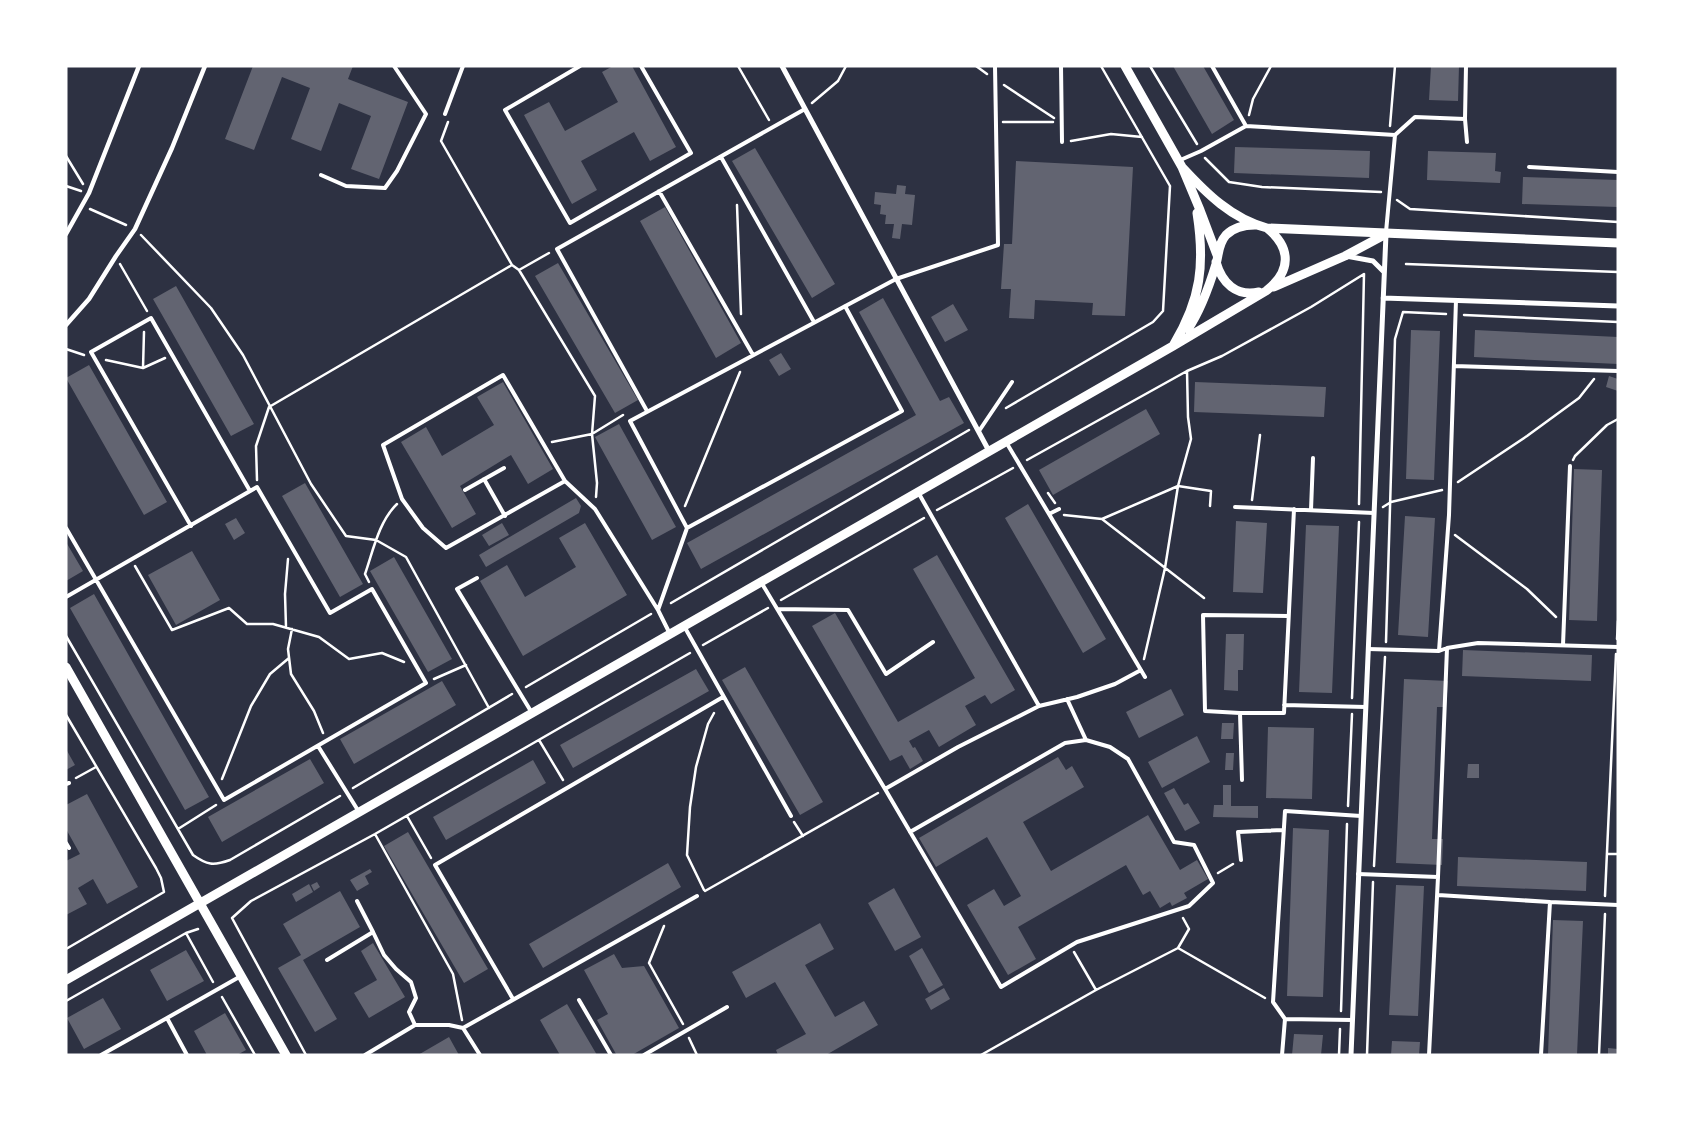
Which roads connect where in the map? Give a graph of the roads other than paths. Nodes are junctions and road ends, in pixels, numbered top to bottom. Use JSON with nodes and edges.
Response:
{"nodes":[{"id":1,"x":139,"y":66,"type":"edge"},
{"id":2,"x":205,"y":66,"type":"edge"},
{"id":3,"x":394,"y":66,"type":"edge"},
{"id":4,"x":463,"y":66,"type":"edge"},
{"id":5,"x":580,"y":66,"type":"edge"},
{"id":6,"x":641,"y":66,"type":"edge"},
{"id":7,"x":782,"y":66,"type":"edge"},
{"id":8,"x":994,"y":66,"type":"edge"},
{"id":9,"x":1062,"y":66,"type":"edge"},
{"id":10,"x":1125,"y":66,"type":"edge"},
{"id":11,"x":1212,"y":66,"type":"edge"},
{"id":12,"x":1466,"y":66,"type":"edge"},
{"id":13,"x":805,"y":109,"type":"junction"},
{"id":14,"x":445,"y":114,"type":"dead end"},
{"id":15,"x":1465,"y":118,"type":"junction"},
{"id":16,"x":1246,"y":126,"type":"junction"},
{"id":17,"x":1395,"y":135,"type":"junction"},
{"id":18,"x":1062,"y":142,"type":"road end"},
{"id":19,"x":1467,"y":142,"type":"dead end"},
{"id":20,"x":721,"y":157,"type":"junction"},
{"id":21,"x":1180,"y":164,"type":"junction"},
{"id":22,"x":1528,"y":167,"type":"dead end"},
{"id":23,"x":1618,"y":172,"type":"edge"},
{"id":24,"x":321,"y":174,"type":"dead end"},
{"id":25,"x":659,"y":191,"type":"junction"},
{"id":26,"x":1255,"y":225,"type":"junction"},
{"id":27,"x":1267,"y":228,"type":"junction"},
{"id":28,"x":66,"y":234,"type":"edge"},
{"id":29,"x":1386,"y":234,"type":"junction"},
{"id":30,"x":1618,"y":243,"type":"edge"},
{"id":31,"x":1345,"y":256,"type":"junction"},
{"id":32,"x":1216,"y":259,"type":"junction"},
{"id":33,"x":1384,"y":272,"type":"junction"},
{"id":34,"x":896,"y":278,"type":"junction"},
{"id":35,"x":1266,"y":291,"type":"junction"},
{"id":36,"x":1383,"y":298,"type":"junction"},
{"id":37,"x":1456,"y":300,"type":"junction"},
{"id":38,"x":845,"y":306,"type":"junction"},
{"id":39,"x":1618,"y":306,"type":"edge"},
{"id":40,"x":814,"y":322,"type":"junction"},
{"id":41,"x":66,"y":325,"type":"edge"},
{"id":42,"x":1173,"y":346,"type":"junction"},
{"id":43,"x":753,"y":355,"type":"junction"},
{"id":44,"x":1454,"y":366,"type":"junction"},
{"id":45,"x":1618,"y":371,"type":"edge"},
{"id":46,"x":1012,"y":382,"type":"dead end"},
{"id":47,"x":647,"y":411,"type":"junction"},
{"id":48,"x":977,"y":429,"type":"junction"},
{"id":49,"x":1006,"y":442,"type":"junction"},
{"id":50,"x":989,"y":451,"type":"junction"},
{"id":51,"x":1313,"y":458,"type":"dead end"},
{"id":52,"x":1570,"y":466,"type":"road end"},
{"id":53,"x":504,"y":468,"type":"dead end"},
{"id":54,"x":484,"y":479,"type":"junction"},
{"id":55,"x":565,"y":481,"type":"junction"},
{"id":56,"x":465,"y":490,"type":"dead end"},
{"id":57,"x":250,"y":491,"type":"junction"},
{"id":58,"x":918,"y":492,"type":"junction"},
{"id":59,"x":1235,"y":507,"type":"dead end"},
{"id":60,"x":1059,"y":508,"type":"road end"},
{"id":61,"x":1294,"y":509,"type":"junction"},
{"id":62,"x":1311,"y":510,"type":"junction"},
{"id":63,"x":1374,"y":513,"type":"junction"},
{"id":64,"x":1049,"y":514,"type":"junction"},
{"id":65,"x":505,"y":516,"type":"junction"},
{"id":66,"x":190,"y":526,"type":"junction"},
{"id":67,"x":66,"y":528,"type":"edge"},
{"id":68,"x":687,"y":528,"type":"junction"},
{"id":69,"x":477,"y":578,"type":"dead end"},
{"id":70,"x":96,"y":580,"type":"junction"},
{"id":71,"x":761,"y":582,"type":"junction"},
{"id":72,"x":66,"y":597,"type":"edge"},
{"id":73,"x":658,"y":610,"type":"junction"},
{"id":74,"x":778,"y":610,"type":"junction"},
{"id":75,"x":1288,"y":616,"type":"junction"},
{"id":76,"x":684,"y":626,"type":"junction"},
{"id":77,"x":670,"y":634,"type":"junction"},
{"id":78,"x":933,"y":642,"type":"dead end"},
{"id":79,"x":1563,"y":645,"type":"junction"},
{"id":80,"x":1617,"y":647,"type":"edge"},
{"id":81,"x":1447,"y":648,"type":"junction"},
{"id":82,"x":1368,"y":649,"type":"junction"},
{"id":83,"x":1439,"y":651,"type":"junction"},
{"id":84,"x":66,"y":667,"type":"edge"},
{"id":85,"x":1141,"y":670,"type":"junction"},
{"id":86,"x":1145,"y":677,"type":"dead end"},
{"id":87,"x":723,"y":697,"type":"junction"},
{"id":88,"x":1067,"y":699,"type":"junction"},
{"id":89,"x":1284,"y":705,"type":"junction"},
{"id":90,"x":1038,"y":706,"type":"junction"},
{"id":91,"x":1366,"y":707,"type":"junction"},
{"id":92,"x":532,"y":713,"type":"junction"},
{"id":93,"x":1240,"y":713,"type":"junction"},
{"id":94,"x":1086,"y":740,"type":"junction"},
{"id":95,"x":318,"y":746,"type":"junction"},
{"id":96,"x":1242,"y":780,"type":"dead end"},
{"id":97,"x":885,"y":789,"type":"junction"},
{"id":98,"x":359,"y":812,"type":"junction"},
{"id":99,"x":791,"y":816,"type":"road end"},
{"id":100,"x":1361,"y":816,"type":"junction"},
{"id":101,"x":1284,"y":830,"type":"junction"},
{"id":102,"x":910,"y":832,"type":"junction"},
{"id":103,"x":66,"y":843,"type":"edge"},
{"id":104,"x":69,"y":848,"type":"dead end"},
{"id":105,"x":1241,"y":860,"type":"road end"},
{"id":106,"x":1358,"y":874,"type":"junction"},
{"id":107,"x":1438,"y":877,"type":"junction"},
{"id":108,"x":1438,"y":894,"type":"junction"},
{"id":109,"x":697,"y":896,"type":"dead end"},
{"id":110,"x":357,"y":902,"type":"dead end"},
{"id":111,"x":1550,"y":902,"type":"junction"},
{"id":112,"x":200,"y":903,"type":"junction"},
{"id":113,"x":1618,"y":905,"type":"edge"},
{"id":114,"x":374,"y":932,"type":"junction"},
{"id":115,"x":327,"y":960,"type":"dead end"},
{"id":116,"x":242,"y":976,"type":"junction"},
{"id":117,"x":66,"y":980,"type":"edge"},
{"id":118,"x":513,"y":999,"type":"junction"},
{"id":119,"x":579,"y":1000,"type":"dead end"},
{"id":120,"x":727,"y":1007,"type":"dead end"},
{"id":121,"x":167,"y":1018,"type":"junction"},
{"id":122,"x":1285,"y":1019,"type":"junction"},
{"id":123,"x":1352,"y":1020,"type":"junction"},
{"id":124,"x":414,"y":1025,"type":"junction"},
{"id":125,"x":463,"y":1028,"type":"junction"},
{"id":126,"x":101,"y":1055,"type":"edge"},
{"id":127,"x":187,"y":1055,"type":"edge"},
{"id":128,"x":286,"y":1055,"type":"edge"},
{"id":129,"x":365,"y":1055,"type":"edge"},
{"id":130,"x":480,"y":1055,"type":"edge"},
{"id":131,"x":611,"y":1055,"type":"edge"},
{"id":132,"x":644,"y":1055,"type":"edge"},
{"id":133,"x":1282,"y":1055,"type":"edge"},
{"id":134,"x":1351,"y":1055,"type":"edge"},
{"id":135,"x":1429,"y":1055,"type":"edge"},
{"id":136,"x":1540,"y":1055,"type":"edge"}],
"edges":[{"from":1,"to":28,"type":"street"},
{"from":2,"to":41,"type":"street"},
{"from":3,"to":24,"type":"lane"},
{"from":4,"to":14,"type":"lane"},
{"from":5,"to":6,"type":"lane"},
{"from":7,"to":13,"type":"street"},
{"from":8,"to":34,"type":"lane"},
{"from":9,"to":18,"type":"lane"},
{"from":10,"to":21,"type":"street"},
{"from":11,"to":16,"type":"lane"},
{"from":12,"to":15,"type":"lane"},
{"from":13,"to":20,"type":"lane"},
{"from":13,"to":34,"type":"street"},
{"from":15,"to":17,"type":"lane"},
{"from":15,"to":19,"type":"lane"},
{"from":16,"to":17,"type":"lane"},
{"from":16,"to":21,"type":"lane"},
{"from":17,"to":29,"type":"lane"},
{"from":20,"to":25,"type":"lane"},
{"from":20,"to":40,"type":"lane"},
{"from":21,"to":26,"type":"street"},
{"from":21,"to":32,"type":"street"},
{"from":21,"to":42,"type":"street"},
{"from":22,"to":23,"type":"lane"},
{"from":25,"to":43,"type":"lane"},
{"from":25,"to":47,"type":"lane"},
{"from":26,"to":27,"type":"street"},
{"from":26,"to":32,"type":"street"},
{"from":27,"to":29,"type":"street"},
{"from":27,"to":35,"type":"street"},
{"from":29,"to":30,"type":"street"},
{"from":29,"to":31,"type":"street"},
{"from":29,"to":33,"type":"street"},
{"from":31,"to":33,"type":"street"},
{"from":31,"to":35,"type":"street"},
{"from":32,"to":35,"type":"street"},
{"from":32,"to":42,"type":"street"},
{"from":33,"to":36,"type":"street"},
{"from":34,"to":38,"type":"lane"},
{"from":34,"to":48,"type":"street"},
{"from":35,"to":42,"type":"street"},
{"from":36,"to":37,"type":"street"},
{"from":36,"to":63,"type":"street"},
{"from":37,"to":39,"type":"street"},
{"from":37,"to":44,"type":"lane"},
{"from":38,"to":40,"type":"lane"},
{"from":38,"to":68,"type":"lane"},
{"from":40,"to":43,"type":"lane"},
{"from":42,"to":49,"type":"street"},
{"from":43,"to":47,"type":"lane"},
{"from":44,"to":45,"type":"lane"},
{"from":44,"to":83,"type":"lane"},
{"from":46,"to":48,"type":"lane"},
{"from":47,"to":68,"type":"lane"},
{"from":48,"to":50,"type":"street"},
{"from":49,"to":50,"type":"street"},
{"from":49,"to":64,"type":"lane"},
{"from":50,"to":58,"type":"street"},
{"from":51,"to":62,"type":"lane"},
{"from":52,"to":79,"type":"lane"},
{"from":53,"to":54,"type":"lane"},
{"from":54,"to":56,"type":"lane"},
{"from":54,"to":65,"type":"lane"},
{"from":55,"to":65,"type":"lane"},
{"from":55,"to":65,"type":"lane"},
{"from":55,"to":73,"type":"lane"},
{"from":57,"to":66,"type":"lane"},
{"from":57,"to":66,"type":"lane"},
{"from":57,"to":95,"type":"lane"},
{"from":58,"to":71,"type":"street"},
{"from":58,"to":90,"type":"lane"},
{"from":59,"to":61,"type":"lane"},
{"from":60,"to":64,"type":"lane"},
{"from":61,"to":62,"type":"lane"},
{"from":61,"to":75,"type":"lane"},
{"from":62,"to":63,"type":"lane"},
{"from":63,"to":82,"type":"street"},
{"from":64,"to":85,"type":"lane"},
{"from":66,"to":70,"type":"lane"},
{"from":67,"to":70,"type":"lane"},
{"from":68,"to":73,"type":"lane"},
{"from":69,"to":92,"type":"lane"},
{"from":70,"to":72,"type":"lane"},
{"from":70,"to":95,"type":"lane"},
{"from":71,"to":74,"type":"lane"},
{"from":71,"to":76,"type":"street"},
{"from":73,"to":77,"type":"lane"},
{"from":74,"to":78,"type":"lane"},
{"from":74,"to":97,"type":"lane"},
{"from":75,"to":89,"type":"lane"},
{"from":75,"to":93,"type":"lane"},
{"from":76,"to":77,"type":"street"},
{"from":76,"to":87,"type":"lane"},
{"from":77,"to":92,"type":"street"},
{"from":79,"to":80,"type":"lane"},
{"from":79,"to":81,"type":"lane"},
{"from":81,"to":83,"type":"lane"},
{"from":81,"to":107,"type":"lane"},
{"from":82,"to":83,"type":"lane"},
{"from":82,"to":91,"type":"street"},
{"from":84,"to":112,"type":"street"},
{"from":85,"to":86,"type":"lane"},
{"from":85,"to":88,"type":"lane"},
{"from":87,"to":99,"type":"lane"},
{"from":87,"to":118,"type":"lane"},
{"from":88,"to":90,"type":"lane"},
{"from":88,"to":94,"type":"lane"},
{"from":89,"to":91,"type":"lane"},
{"from":89,"to":93,"type":"lane"},
{"from":90,"to":97,"type":"lane"},
{"from":91,"to":100,"type":"street"},
{"from":92,"to":98,"type":"street"},
{"from":93,"to":96,"type":"lane"},
{"from":94,"to":102,"type":"lane"},
{"from":94,"to":102,"type":"lane"},
{"from":95,"to":98,"type":"lane"},
{"from":97,"to":102,"type":"lane"},
{"from":98,"to":112,"type":"street"},
{"from":100,"to":101,"type":"lane"},
{"from":100,"to":106,"type":"street"},
{"from":101,"to":105,"type":"lane"},
{"from":101,"to":122,"type":"lane"},
{"from":103,"to":104,"type":"lane"},
{"from":106,"to":107,"type":"lane"},
{"from":106,"to":123,"type":"street"},
{"from":107,"to":108,"type":"lane"},
{"from":108,"to":111,"type":"lane"},
{"from":108,"to":135,"type":"lane"},
{"from":109,"to":118,"type":"lane"},
{"from":110,"to":114,"type":"lane"},
{"from":111,"to":113,"type":"lane"},
{"from":111,"to":136,"type":"lane"},
{"from":112,"to":116,"type":"street"},
{"from":112,"to":117,"type":"street"},
{"from":114,"to":115,"type":"lane"},
{"from":114,"to":124,"type":"lane"},
{"from":116,"to":121,"type":"lane"},
{"from":116,"to":128,"type":"street"},
{"from":118,"to":125,"type":"lane"},
{"from":119,"to":131,"type":"lane"},
{"from":120,"to":132,"type":"lane"},
{"from":121,"to":126,"type":"lane"},
{"from":121,"to":127,"type":"lane"},
{"from":122,"to":123,"type":"lane"},
{"from":122,"to":133,"type":"lane"},
{"from":123,"to":134,"type":"street"},
{"from":124,"to":125,"type":"lane"},
{"from":124,"to":129,"type":"lane"},
{"from":125,"to":130,"type":"lane"}]}
